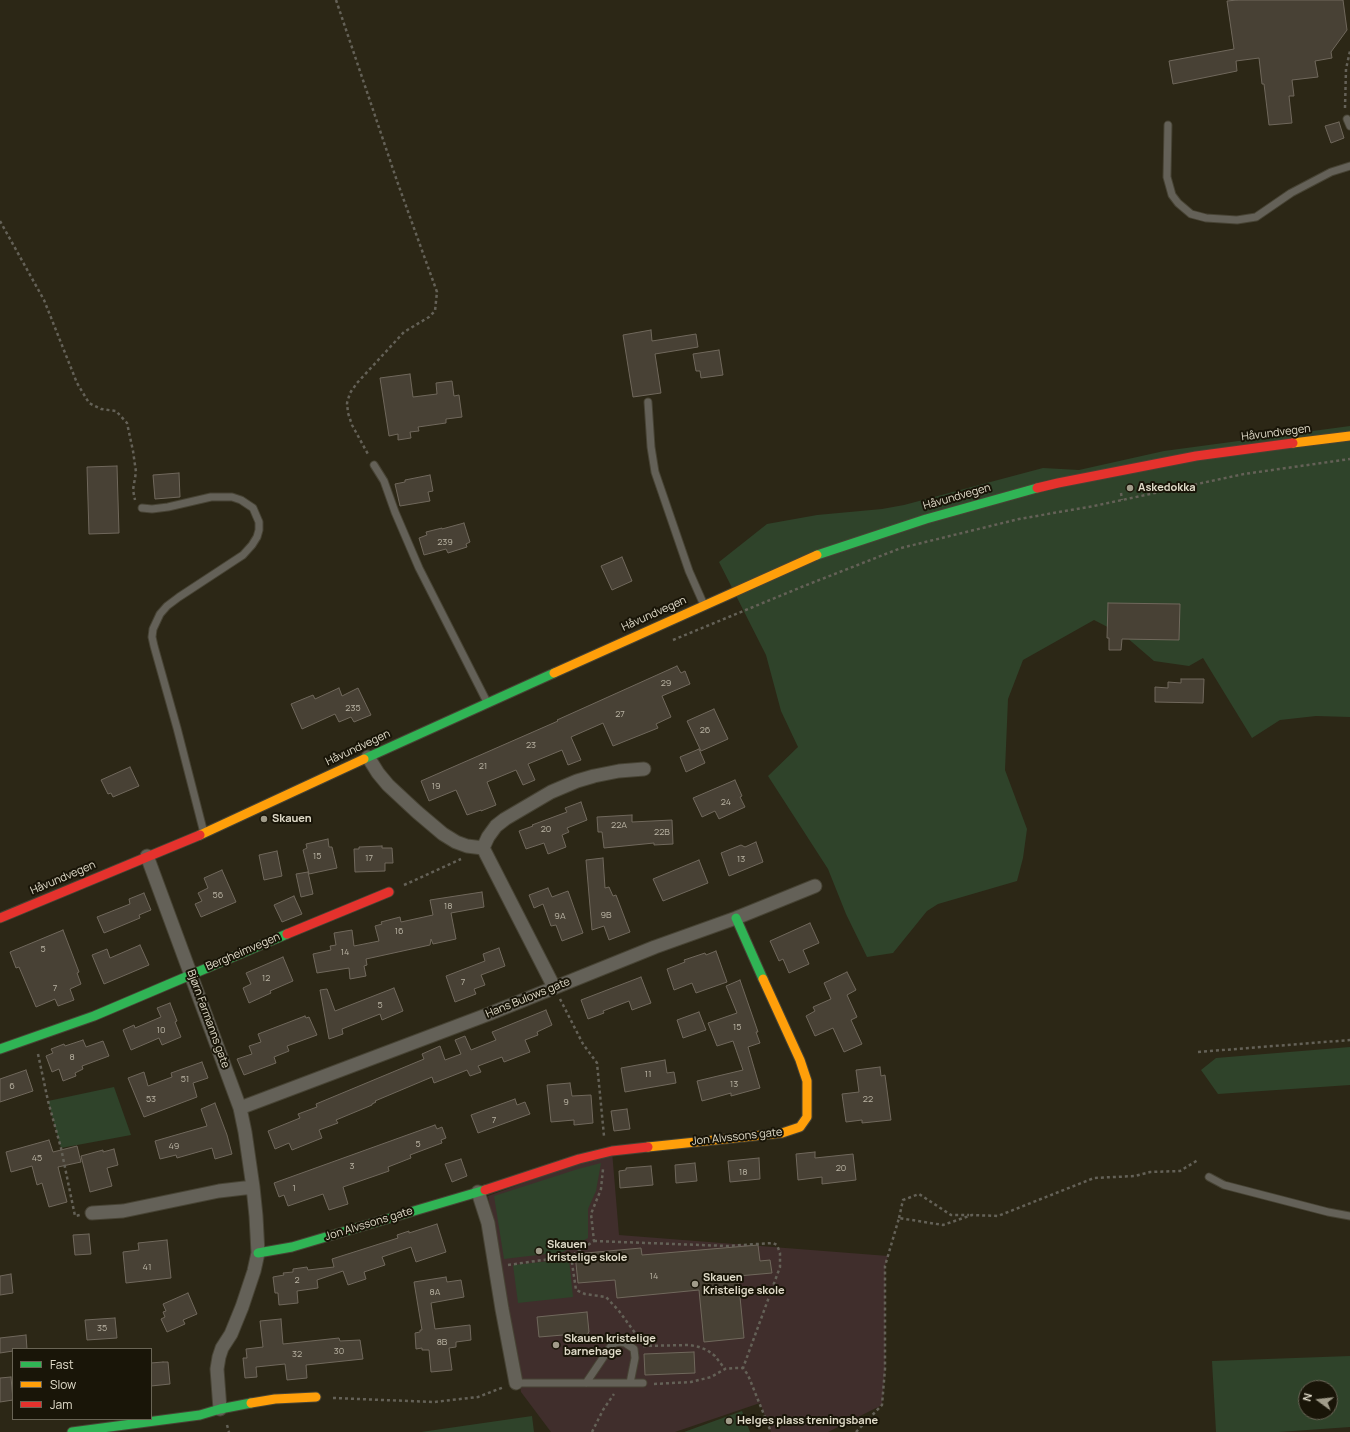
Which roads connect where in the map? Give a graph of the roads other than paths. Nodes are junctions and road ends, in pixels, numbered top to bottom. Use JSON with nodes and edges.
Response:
{"nodes":[{"id":1,"x":1168,"y":126,"type":"dead end"},
{"id":2,"x":1350,"y":166,"type":"edge"},
{"id":3,"x":648,"y":402,"type":"dead end"},
{"id":4,"x":1350,"y":436,"type":"edge"},
{"id":5,"x":374,"y":465,"type":"road end"},
{"id":6,"x":142,"y":508,"type":"road end"},
{"id":7,"x":704,"y":605,"type":"junction"},
{"id":8,"x":487,"y":703,"type":"junction"},
{"id":9,"x":368,"y":757,"type":"junction"},
{"id":10,"x":644,"y":769,"type":"dead end"},
{"id":11,"x":204,"y":833,"type":"junction"},
{"id":12,"x":483,"y":848,"type":"junction"},
{"id":13,"x":147,"y":856,"type":"junction"},
{"id":14,"x":815,"y":886,"type":"dead end"},
{"id":15,"x":389,"y":892,"type":"road end"},
{"id":16,"x":0,"y":918,"type":"edge"},
{"id":17,"x":736,"y":918,"type":"junction"},
{"id":18,"x":191,"y":974,"type":"junction"},
{"id":19,"x":554,"y":987,"type":"junction"},
{"id":20,"x":0,"y":1049,"type":"edge"},
{"id":21,"x":240,"y":1108,"type":"junction"},
{"id":22,"x":1210,"y":1177,"type":"dead end"},
{"id":23,"x":253,"y":1187,"type":"junction"},
{"id":24,"x":478,"y":1192,"type":"junction"},
{"id":25,"x":92,"y":1213,"type":"road end"},
{"id":26,"x":1350,"y":1216,"type":"edge"},
{"id":27,"x":258,"y":1253,"type":"junction"},
{"id":28,"x":516,"y":1383,"type":"joint"},
{"id":29,"x":586,"y":1383,"type":"junction"},
{"id":30,"x":630,"y":1383,"type":"junction"},
{"id":31,"x":643,"y":1383,"type":"road end"},
{"id":32,"x":316,"y":1397,"type":"road end"},
{"id":33,"x":220,"y":1409,"type":"junction"},
{"id":34,"x":72,"y":1432,"type":"edge"}],
"edges":[{"from":1,"to":2,"type":"lane"},
{"from":3,"to":7,"type":"lane"},
{"from":4,"to":7,"type":"street","name":"Håvundvegen"},
{"from":5,"to":8,"type":"lane"},
{"from":6,"to":11,"type":"lane"},
{"from":7,"to":8,"type":"street","name":"Håvundvegen"},
{"from":8,"to":9,"type":"street","name":"Håvundvegen"},
{"from":9,"to":11,"type":"street","name":"Håvundvegen"},
{"from":9,"to":12,"type":"street"},
{"from":10,"to":12,"type":"street"},
{"from":11,"to":13,"type":"street","name":"Håvundvegen"},
{"from":12,"to":19,"type":"street"},
{"from":13,"to":16,"type":"street","name":"Håvundvegen"},
{"from":13,"to":18,"type":"street","name":"Bjørn Farmanns gate"},
{"from":14,"to":17,"type":"street","name":"Hans Bulows gate"},
{"from":15,"to":18,"type":"street","name":"Bergheimvegen"},
{"from":17,"to":19,"type":"street","name":"Hans Bulows gate"},
{"from":17,"to":24,"type":"street","name":"Jon Alvssons gate"},
{"from":18,"to":20,"type":"street","name":"Bergheimvegen"},
{"from":18,"to":21,"type":"street","name":"Bjørn Farmanns gate"},
{"from":19,"to":21,"type":"street","name":"Hans Bulows gate"},
{"from":21,"to":23,"type":"street","name":"Bjørn Farmanns gate"},
{"from":22,"to":26,"type":"lane"},
{"from":23,"to":25,"type":"street"},
{"from":23,"to":27,"type":"street","name":"Bjørn Farmanns gate"},
{"from":24,"to":27,"type":"street","name":"Jon Alvssons gate"},
{"from":24,"to":28,"type":"street"},
{"from":27,"to":33,"type":"street","name":"Bjørn Farmanns gate"},
{"from":28,"to":29,"type":"lane"},
{"from":29,"to":30,"type":"lane"},
{"from":29,"to":30,"type":"lane"},
{"from":30,"to":31,"type":"lane"},
{"from":32,"to":33,"type":"street"},
{"from":33,"to":34,"type":"street"}]}
